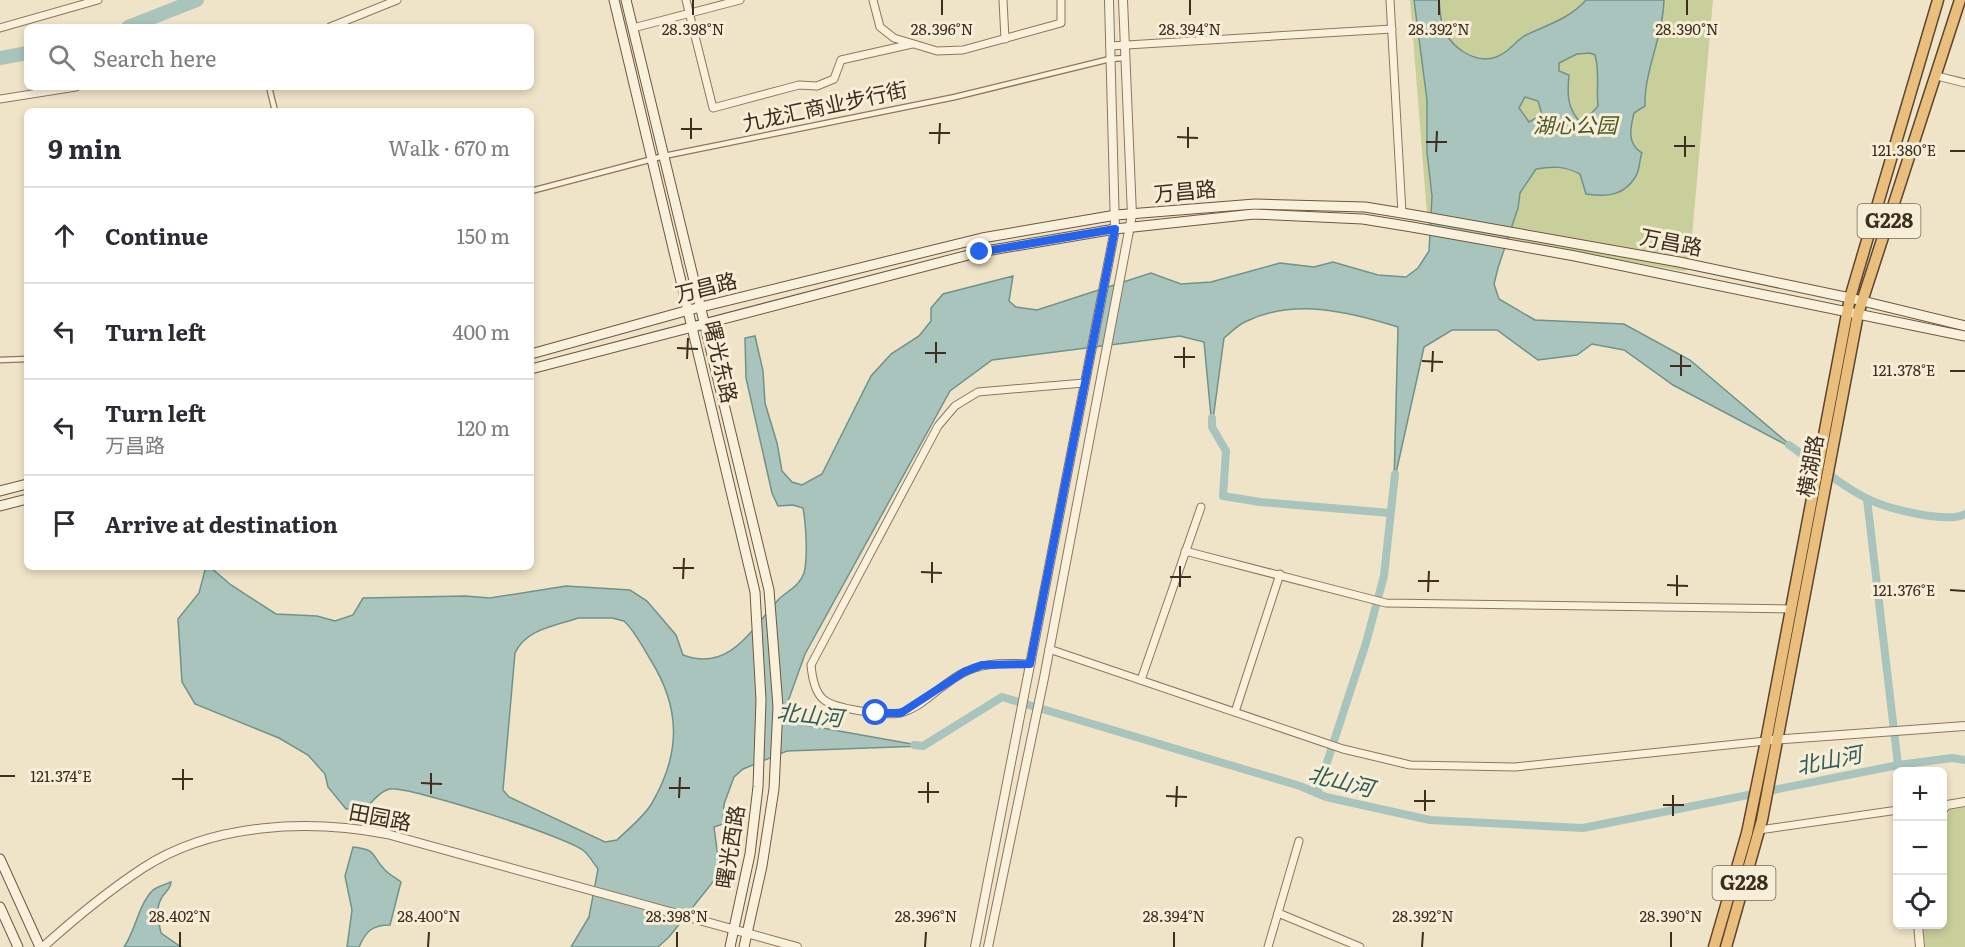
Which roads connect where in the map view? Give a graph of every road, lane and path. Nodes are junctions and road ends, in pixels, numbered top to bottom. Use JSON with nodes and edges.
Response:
{"nodes":[{"id":1,"x":98,"y":0,"type":"edge"},
{"id":2,"x":397,"y":0,"type":"edge"},
{"id":3,"x":614,"y":0,"type":"edge"},
{"id":4,"x":626,"y":0,"type":"edge"},
{"id":5,"x":686,"y":0,"type":"edge"},
{"id":6,"x":740,"y":0,"type":"edge"},
{"id":7,"x":873,"y":0,"type":"edge"},
{"id":8,"x":1003,"y":0,"type":"edge"},
{"id":9,"x":1061,"y":0,"type":"edge"},
{"id":10,"x":1109,"y":0,"type":"edge"},
{"id":11,"x":1124,"y":0,"type":"edge"},
{"id":12,"x":1390,"y":0,"type":"edge"},
{"id":13,"x":1938,"y":0,"type":"edge"},
{"id":14,"x":1960,"y":0,"type":"edge"},
{"id":15,"x":689,"y":13,"type":"junction"},
{"id":16,"x":337,"y":24,"type":"edge"},
{"id":17,"x":0,"y":28,"type":"edge"},
{"id":18,"x":633,"y":28,"type":"junction"},
{"id":19,"x":1392,"y":28,"type":"junction"},
{"id":20,"x":1005,"y":39,"type":"junction"},
{"id":21,"x":912,"y":44,"type":"junction"},
{"id":22,"x":1110,"y":45,"type":"junction"},
{"id":23,"x":1125,"y":45,"type":"junction"},
{"id":24,"x":1126,"y":58,"type":"junction"},
{"id":25,"x":1110,"y":59,"type":"junction"},
{"id":26,"x":1937,"y":76,"type":"junction"},
{"id":27,"x":1965,"y":83,"type":"edge"},
{"id":28,"x":57,"y":90,"type":"edge"},
{"id":29,"x":270,"y":90,"type":"edge"},
{"id":30,"x":0,"y":99,"type":"edge"},
{"id":31,"x":274,"y":108,"type":"edge"},
{"id":32,"x":664,"y":156,"type":"junction"},
{"id":33,"x":653,"y":160,"type":"junction"},
{"id":34,"x":534,"y":190,"type":"edge"},
{"id":35,"x":1402,"y":213,"type":"junction"},
{"id":36,"x":1116,"y":215,"type":"junction"},
{"id":37,"x":1132,"y":215,"type":"junction"},
{"id":38,"x":1130,"y":228,"type":"junction"},
{"id":39,"x":1115,"y":229,"type":"junction"},
{"id":40,"x":1850,"y":298,"type":"junction"},
{"id":41,"x":1862,"y":302,"type":"junction"},
{"id":42,"x":702,"y":308,"type":"junction"},
{"id":43,"x":689,"y":310,"type":"junction"},
{"id":44,"x":1853,"y":313,"type":"junction"},
{"id":45,"x":706,"y":323,"type":"junction"},
{"id":46,"x":1965,"y":326,"type":"edge"},
{"id":47,"x":694,"y":327,"type":"junction"},
{"id":48,"x":1965,"y":336,"type":"edge"},
{"id":49,"x":534,"y":353,"type":"edge"},
{"id":50,"x":24,"y":358,"type":"edge"},
{"id":51,"x":0,"y":360,"type":"edge"},
{"id":52,"x":534,"y":368,"type":"edge"},
{"id":53,"x":1084,"y":383,"type":"junction"},
{"id":54,"x":24,"y":485,"type":"edge"},
{"id":55,"x":0,"y":491,"type":"edge"},
{"id":56,"x":24,"y":501,"type":"edge"},
{"id":57,"x":0,"y":506,"type":"edge"},
{"id":58,"x":1201,"y":507,"type":"dead end"},
{"id":59,"x":1185,"y":551,"type":"junction"},
{"id":60,"x":1280,"y":574,"type":"junction"},
{"id":61,"x":1792,"y":609,"type":"junction"},
{"id":62,"x":1049,"y":649,"type":"junction"},
{"id":63,"x":1030,"y":664,"type":"junction"},
{"id":64,"x":1141,"y":680,"type":"junction"},
{"id":65,"x":1235,"y":712,"type":"junction"},
{"id":66,"x":1965,"y":726,"type":"edge"},
{"id":67,"x":1778,"y":739,"type":"junction"},
{"id":68,"x":1766,"y":741,"type":"junction"},
{"id":69,"x":758,"y":787,"type":"joint"},
{"id":70,"x":774,"y":789,"type":"joint"},
{"id":71,"x":1965,"y":802,"type":"edge"},
{"id":72,"x":1947,"y":806,"type":"edge"},
{"id":73,"x":1893,"y":811,"type":"edge"},
{"id":74,"x":1760,"y":825,"type":"junction"},
{"id":75,"x":1299,"y":841,"type":"dead end"},
{"id":76,"x":0,"y":859,"type":"edge"},
{"id":77,"x":0,"y":907,"type":"edge"},
{"id":78,"x":1278,"y":913,"type":"junction"},
{"id":79,"x":1918,"y":929,"type":"edge"},
{"id":80,"x":734,"y":931,"type":"junction"},
{"id":81,"x":748,"y":934,"type":"junction"},
{"id":82,"x":18,"y":947,"type":"edge"},
{"id":83,"x":41,"y":947,"type":"edge"},
{"id":84,"x":730,"y":947,"type":"edge"},
{"id":85,"x":744,"y":947,"type":"edge"},
{"id":86,"x":797,"y":947,"type":"edge"},
{"id":87,"x":975,"y":947,"type":"edge"},
{"id":88,"x":988,"y":947,"type":"edge"},
{"id":89,"x":1268,"y":947,"type":"edge"},
{"id":90,"x":1360,"y":947,"type":"edge"},
{"id":91,"x":1714,"y":947,"type":"edge"},
{"id":92,"x":1726,"y":947,"type":"edge"},
{"id":93,"x":1920,"y":947,"type":"edge"}],
"edges":[{"from":1,"to":17,"type":"street"},
{"from":2,"to":16,"type":"street"},
{"from":3,"to":33,"type":"main road","name":"曙光东路"},
{"from":4,"to":18,"type":"main road","name":"曙光东路"},
{"from":5,"to":15,"type":"street"},
{"from":6,"to":15,"type":"street"},
{"from":7,"to":21,"type":"street"},
{"from":8,"to":20,"type":"street"},
{"from":9,"to":20,"type":"street"},
{"from":10,"to":22,"type":"street"},
{"from":11,"to":23,"type":"street"},
{"from":12,"to":19,"type":"street"},
{"from":13,"to":40,"type":"highway","name":"横湖路","number":"G228"},
{"from":14,"to":26,"type":"highway","name":"横湖路","number":"G228"},
{"from":15,"to":18,"type":"street"},
{"from":15,"to":21,"type":"street"},
{"from":18,"to":32,"type":"main road","name":"曙光东路"},
{"from":19,"to":23,"type":"street"},
{"from":19,"to":35,"type":"street"},
{"from":20,"to":21,"type":"street"},
{"from":22,"to":23,"type":"street"},
{"from":22,"to":25,"type":"street"},
{"from":23,"to":24,"type":"street"},
{"from":24,"to":25,"type":"street","name":"九龙汇商业步行街"},
{"from":24,"to":37,"type":"street"},
{"from":25,"to":32,"type":"street","name":"九龙汇商业步行街"},
{"from":25,"to":36,"type":"street"},
{"from":26,"to":27,"type":"street"},
{"from":26,"to":41,"type":"highway","name":"横湖路","number":"G228"},
{"from":28,"to":30,"type":"street"},
{"from":29,"to":31,"type":"street"},
{"from":32,"to":33,"type":"street","name":"九龙汇商业步行街"},
{"from":32,"to":42,"type":"main road","name":"曙光东路"},
{"from":33,"to":34,"type":"street","name":"九龙汇商业步行街"},
{"from":33,"to":43,"type":"main road","name":"曙光东路"},
{"from":35,"to":37,"type":"main road","name":"万昌路"},
{"from":35,"to":40,"type":"main road","name":"万昌路"},
{"from":36,"to":37,"type":"main road","name":"万昌路"},
{"from":36,"to":39,"type":"street"},
{"from":36,"to":42,"type":"main road","name":"万昌路"},
{"from":37,"to":38,"type":"street"},
{"from":38,"to":39,"type":"main road","name":"万昌路"},
{"from":38,"to":44,"type":"main road","name":"万昌路"},
{"from":38,"to":62,"type":"street"},
{"from":39,"to":45,"type":"main road","name":"万昌路"},
{"from":39,"to":53,"type":"street"},
{"from":40,"to":41,"type":"main road","name":"万昌路"},
{"from":40,"to":44,"type":"highway","name":"横湖路","number":"G228"},
{"from":41,"to":44,"type":"highway","name":"横湖路","number":"G228"},
{"from":41,"to":46,"type":"main road","name":"万昌路"},
{"from":42,"to":43,"type":"main road","name":"万昌路"},
{"from":42,"to":45,"type":"main road","name":"曙光东路"},
{"from":43,"to":47,"type":"main road","name":"曙光东路"},
{"from":43,"to":49,"type":"main road","name":"万昌路"},
{"from":44,"to":48,"type":"main road","name":"万昌路"},
{"from":44,"to":61,"type":"highway","name":"横湖路","number":"G228"},
{"from":44,"to":67,"type":"highway","name":"横湖路","number":"G228"},
{"from":45,"to":47,"type":"main road","name":"万昌路"},
{"from":45,"to":70,"type":"main road","name":"曙光东路"},
{"from":47,"to":52,"type":"main road","name":"万昌路"},
{"from":47,"to":69,"type":"main road","name":"曙光东路"},
{"from":50,"to":51,"type":"street"},
{"from":53,"to":63,"type":"street"},
{"from":53,"to":63,"type":"street"},
{"from":54,"to":55,"type":"main road"},
{"from":56,"to":57,"type":"main road"},
{"from":58,"to":59,"type":"street"},
{"from":59,"to":60,"type":"street"},
{"from":59,"to":64,"type":"street"},
{"from":60,"to":61,"type":"street"},
{"from":60,"to":65,"type":"street"},
{"from":61,"to":68,"type":"highway","name":"横湖路","number":"G228"},
{"from":62,"to":64,"type":"street"},
{"from":62,"to":88,"type":"street"},
{"from":63,"to":87,"type":"street"},
{"from":64,"to":65,"type":"street"},
{"from":65,"to":68,"type":"street"},
{"from":66,"to":67,"type":"street"},
{"from":67,"to":68,"type":"street"},
{"from":67,"to":74,"type":"highway","name":"横湖路","number":"G228"},
{"from":68,"to":91,"type":"highway","name":"横湖路","number":"G228"},
{"from":69,"to":80,"type":"main road","name":"曙光西路"},
{"from":70,"to":81,"type":"main road","name":"曙光西路"},
{"from":71,"to":72,"type":"street"},
{"from":73,"to":74,"type":"street"},
{"from":74,"to":92,"type":"highway","name":"横湖路","number":"G228"},
{"from":75,"to":78,"type":"street"},
{"from":76,"to":83,"type":"main road"},
{"from":77,"to":82,"type":"main road"},
{"from":78,"to":89,"type":"street"},
{"from":78,"to":90,"type":"street"},
{"from":79,"to":93,"type":"street"},
{"from":80,"to":81,"type":"street","name":"田园路"},
{"from":80,"to":83,"type":"street","name":"田园路"},
{"from":80,"to":84,"type":"main road","name":"曙光西路"},
{"from":81,"to":85,"type":"main road","name":"曙光西路"},
{"from":81,"to":86,"type":"street","name":"田园路"}]}
